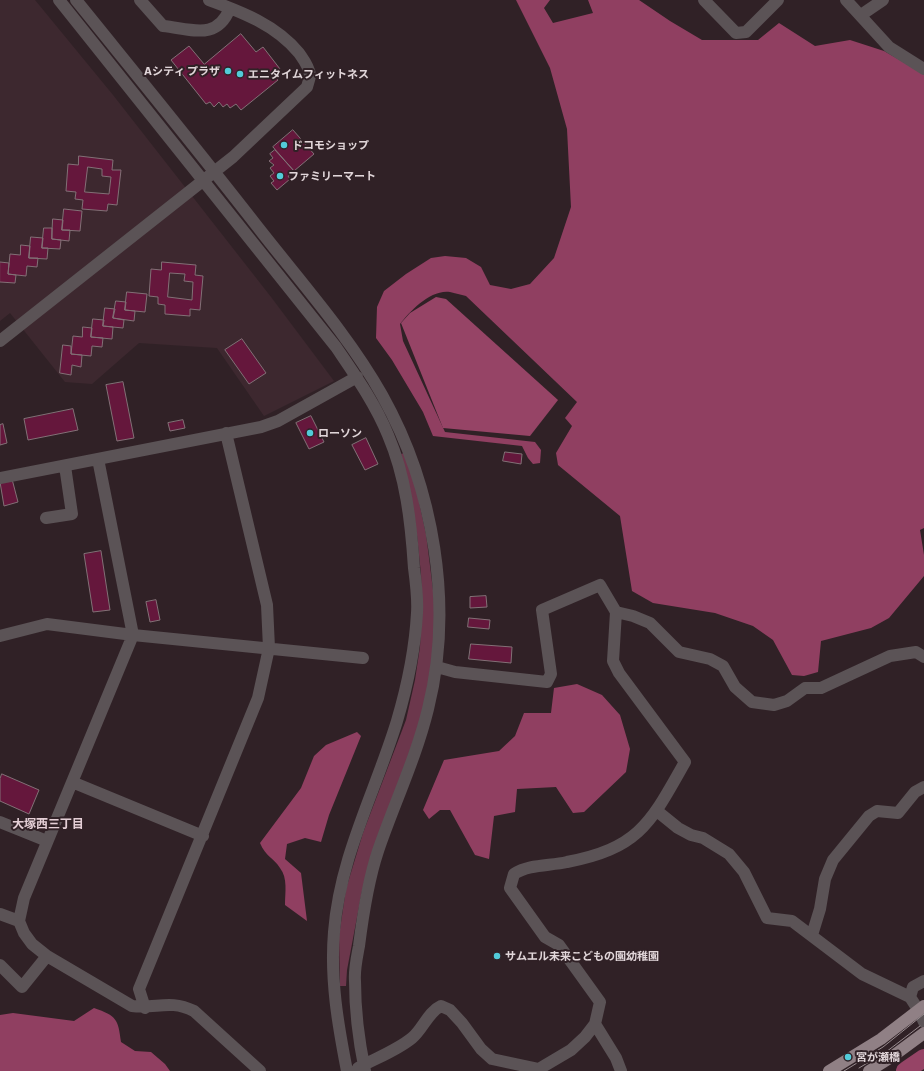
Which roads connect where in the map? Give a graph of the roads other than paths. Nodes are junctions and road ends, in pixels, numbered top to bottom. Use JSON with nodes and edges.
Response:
{"nodes":[{"id":1,"x":60,"y":0,"type":"edge"},
{"id":2,"x":76,"y":0,"type":"edge"},
{"id":3,"x":140,"y":0,"type":"edge"},
{"id":4,"x":209,"y":0,"type":"edge"},
{"id":5,"x":704,"y":0,"type":"edge"},
{"id":6,"x":778,"y":0,"type":"edge"},
{"id":7,"x":846,"y":0,"type":"edge"},
{"id":8,"x":883,"y":0,"type":"edge"},
{"id":9,"x":230,"y":8,"type":"junction"},
{"id":10,"x":861,"y":16,"type":"junction"},
{"id":11,"x":921,"y":64,"type":"edge"},
{"id":12,"x":215,"y":172,"type":"junction"},
{"id":13,"x":204,"y":181,"type":"junction"},
{"id":14,"x":0,"y":341,"type":"edge"},
{"id":15,"x":357,"y":377,"type":"junction"},
{"id":16,"x":226,"y":433,"type":"junction"},
{"id":17,"x":98,"y":459,"type":"junction"},
{"id":18,"x":65,"y":466,"type":"junction"},
{"id":19,"x":0,"y":478,"type":"edge"},
{"id":20,"x":46,"y":518,"type":"dead end"},
{"id":21,"x":616,"y":612,"type":"junction"},
{"id":22,"x":132,"y":635,"type":"junction"},
{"id":23,"x":0,"y":636,"type":"edge"},
{"id":24,"x":269,"y":648,"type":"junction"},
{"id":25,"x":924,"y":657,"type":"edge"},
{"id":26,"x":363,"y":658,"type":"dead end"},
{"id":27,"x":437,"y":667,"type":"junction"},
{"id":28,"x":72,"y":782,"type":"junction"},
{"id":29,"x":924,"y":787,"type":"edge"},
{"id":30,"x":657,"y":811,"type":"junction"},
{"id":31,"x":0,"y":822,"type":"edge"},
{"id":32,"x":203,"y":836,"type":"junction"},
{"id":33,"x":47,"y":841,"type":"junction"},
{"id":34,"x":0,"y":914,"type":"edge"},
{"id":35,"x":19,"y":921,"type":"junction"},
{"id":36,"x":812,"y":935,"type":"junction"},
{"id":37,"x":46,"y":956,"type":"junction"},
{"id":38,"x":0,"y":965,"type":"edge"},
{"id":39,"x":924,"y":981,"type":"edge"},
{"id":40,"x":910,"y":997,"type":"junction"},
{"id":41,"x":145,"y":1008,"type":"junction"},
{"id":42,"x":922,"y":1008,"type":"edge"},
{"id":43,"x":924,"y":1022,"type":"edge"},
{"id":44,"x":596,"y":1024,"type":"junction"},
{"id":45,"x":924,"y":1033,"type":"edge"},
{"id":46,"x":361,"y":1069,"type":"edge"},
{"id":47,"x":260,"y":1071,"type":"edge"},
{"id":48,"x":347,"y":1071,"type":"edge"},
{"id":49,"x":621,"y":1071,"type":"edge"},
{"id":50,"x":829,"y":1071,"type":"edge"},
{"id":51,"x":869,"y":1071,"type":"edge"}],
"edges":[{"from":1,"to":13,"type":"street"},
{"from":2,"to":12,"type":"street"},
{"from":3,"to":9,"type":"street"},
{"from":4,"to":9,"type":"street"},
{"from":5,"to":6,"type":"street"},
{"from":7,"to":10,"type":"street"},
{"from":8,"to":10,"type":"street"},
{"from":9,"to":12,"type":"street"},
{"from":10,"to":11,"type":"street"},
{"from":12,"to":13,"type":"street"},
{"from":12,"to":27,"type":"street"},
{"from":13,"to":14,"type":"street"},
{"from":13,"to":15,"type":"street"},
{"from":15,"to":16,"type":"street"},
{"from":15,"to":48,"type":"street"},
{"from":16,"to":17,"type":"street"},
{"from":16,"to":24,"type":"street"},
{"from":17,"to":18,"type":"street"},
{"from":17,"to":22,"type":"street"},
{"from":18,"to":19,"type":"street"},
{"from":18,"to":20,"type":"street"},
{"from":21,"to":25,"type":"street"},
{"from":21,"to":27,"type":"street"},
{"from":21,"to":30,"type":"street"},
{"from":22,"to":23,"type":"street"},
{"from":22,"to":24,"type":"street"},
{"from":22,"to":28,"type":"street"},
{"from":24,"to":26,"type":"street"},
{"from":24,"to":32,"type":"street"},
{"from":27,"to":46,"type":"street"},
{"from":28,"to":32,"type":"street"},
{"from":28,"to":33,"type":"street"},
{"from":29,"to":36,"type":"street"},
{"from":30,"to":36,"type":"street"},
{"from":30,"to":44,"type":"street"},
{"from":31,"to":33,"type":"street"},
{"from":32,"to":41,"type":"street"},
{"from":33,"to":35,"type":"street"},
{"from":34,"to":35,"type":"street"},
{"from":35,"to":37,"type":"street"},
{"from":36,"to":40,"type":"street"},
{"from":37,"to":38,"type":"street"},
{"from":37,"to":41,"type":"street"},
{"from":39,"to":40,"type":"street"},
{"from":40,"to":42,"type":"street"},
{"from":41,"to":47,"type":"street"},
{"from":42,"to":43,"type":"street"},
{"from":42,"to":50,"type":"main road"},
{"from":44,"to":46,"type":"street"},
{"from":44,"to":49,"type":"street"},
{"from":45,"to":51,"type":"main road"}]}
